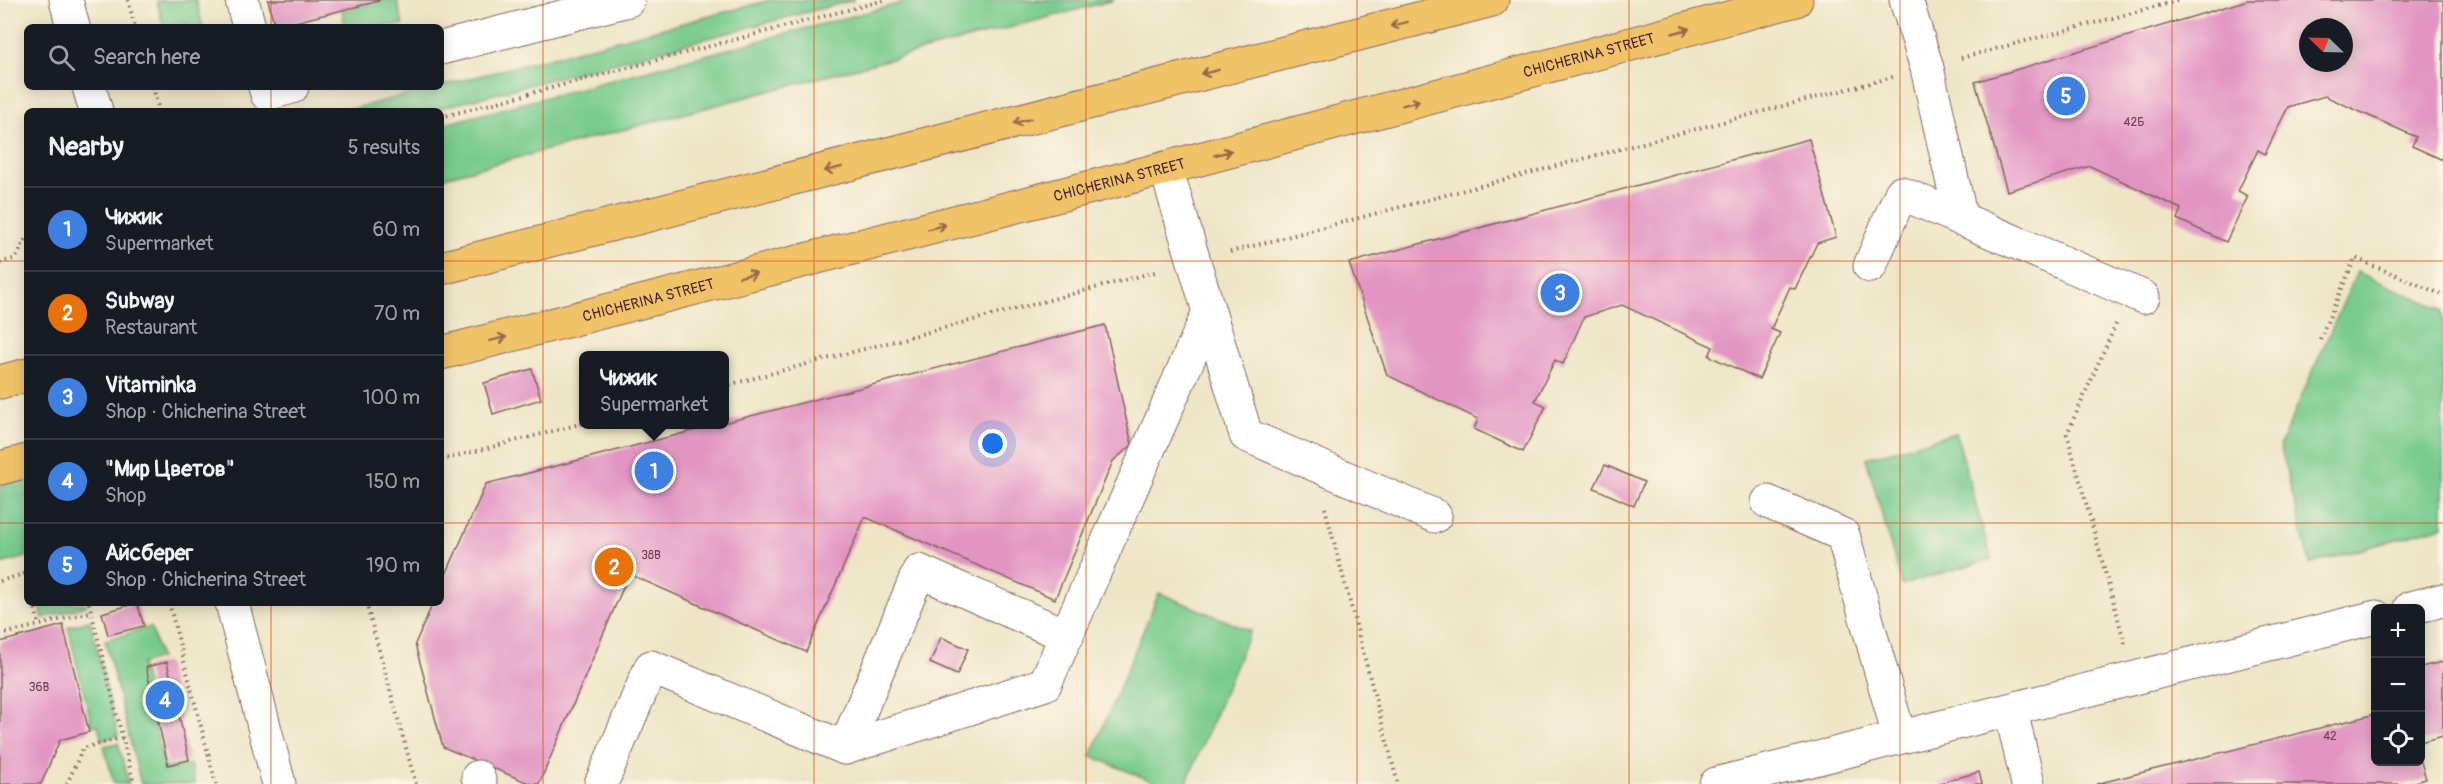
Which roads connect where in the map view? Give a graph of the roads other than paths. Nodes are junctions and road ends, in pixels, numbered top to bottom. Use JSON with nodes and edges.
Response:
{"nodes":[{"id":1,"x":66,"y":0,"type":"edge"},
{"id":2,"x":242,"y":0,"type":"edge"},
{"id":3,"x":628,"y":0,"type":"edge"},
{"id":4,"x":1492,"y":0,"type":"edge"},
{"id":5,"x":1796,"y":0,"type":"edge"},
{"id":6,"x":1906,"y":0,"type":"edge"},
{"id":7,"x":1450,"y":5,"type":"edge"},
{"id":8,"x":72,"y":24,"type":"edge"},
{"id":9,"x":248,"y":24,"type":"edge"},
{"id":10,"x":444,"y":47,"type":"edge"},
{"id":11,"x":91,"y":90,"type":"edge"},
{"id":12,"x":266,"y":90,"type":"edge"},
{"id":13,"x":281,"y":90,"type":"edge"},
{"id":14,"x":95,"y":108,"type":"edge"},
{"id":15,"x":1166,"y":168,"type":"junction"},
{"id":16,"x":1961,"y":219,"type":"junction"},
{"id":17,"x":1870,"y":266,"type":"dead end"},
{"id":18,"x":444,"y":267,"type":"edge"},
{"id":19,"x":2137,"y":294,"type":"road end"},
{"id":20,"x":1209,"y":312,"type":"junction"},
{"id":21,"x":444,"y":352,"type":"edge"},
{"id":22,"x":24,"y":376,"type":"edge"},
{"id":23,"x":0,"y":382,"type":"edge"},
{"id":24,"x":24,"y":461,"type":"edge"},
{"id":25,"x":0,"y":468,"type":"edge"},
{"id":26,"x":1768,"y":502,"type":"dead end"},
{"id":27,"x":1435,"y":516,"type":"dead end"},
{"id":28,"x":2443,"y":600,"type":"edge"},
{"id":29,"x":2425,"y":605,"type":"edge"},
{"id":30,"x":233,"y":606,"type":"edge"},
{"id":31,"x":2371,"y":618,"type":"edge"},
{"id":32,"x":1067,"y":636,"type":"junction"},
{"id":33,"x":2011,"y":711,"type":"junction"},
{"id":34,"x":1899,"y":736,"type":"junction"},
{"id":35,"x":845,"y":748,"type":"junction"},
{"id":36,"x":279,"y":784,"type":"edge"},
{"id":37,"x":601,"y":784,"type":"edge"},
{"id":38,"x":1716,"y":784,"type":"edge"},
{"id":39,"x":2028,"y":784,"type":"edge"}],
"edges":[{"from":1,"to":8,"type":"street"},
{"from":2,"to":9,"type":"street"},
{"from":3,"to":10,"type":"street"},
{"from":4,"to":7,"type":"main road"},
{"from":15,"to":5,"type":"main road","name":"CHICHERINA STREET","one_way":true},
{"from":6,"to":16,"type":"street"},
{"from":7,"to":18,"type":"main road","one_way":true},
{"from":11,"to":14,"type":"street"},
{"from":12,"to":13,"type":"street"},
{"from":15,"to":20,"type":"street"},
{"from":21,"to":15,"type":"main road","name":"CHICHERINA STREET","one_way":true},
{"from":16,"to":17,"type":"street"},
{"from":16,"to":19,"type":"street"},
{"from":20,"to":27,"type":"street"},
{"from":20,"to":32,"type":"street"},
{"from":22,"to":23,"type":"main road"},
{"from":24,"to":25,"type":"main road"},
{"from":26,"to":34,"type":"street"},
{"from":28,"to":29,"type":"street"},
{"from":30,"to":36,"type":"street"},
{"from":31,"to":33,"type":"street"},
{"from":32,"to":35,"type":"street"},
{"from":32,"to":35,"type":"street"},
{"from":33,"to":34,"type":"street"},
{"from":33,"to":39,"type":"street"},
{"from":34,"to":38,"type":"street"},
{"from":35,"to":37,"type":"street"}]}
